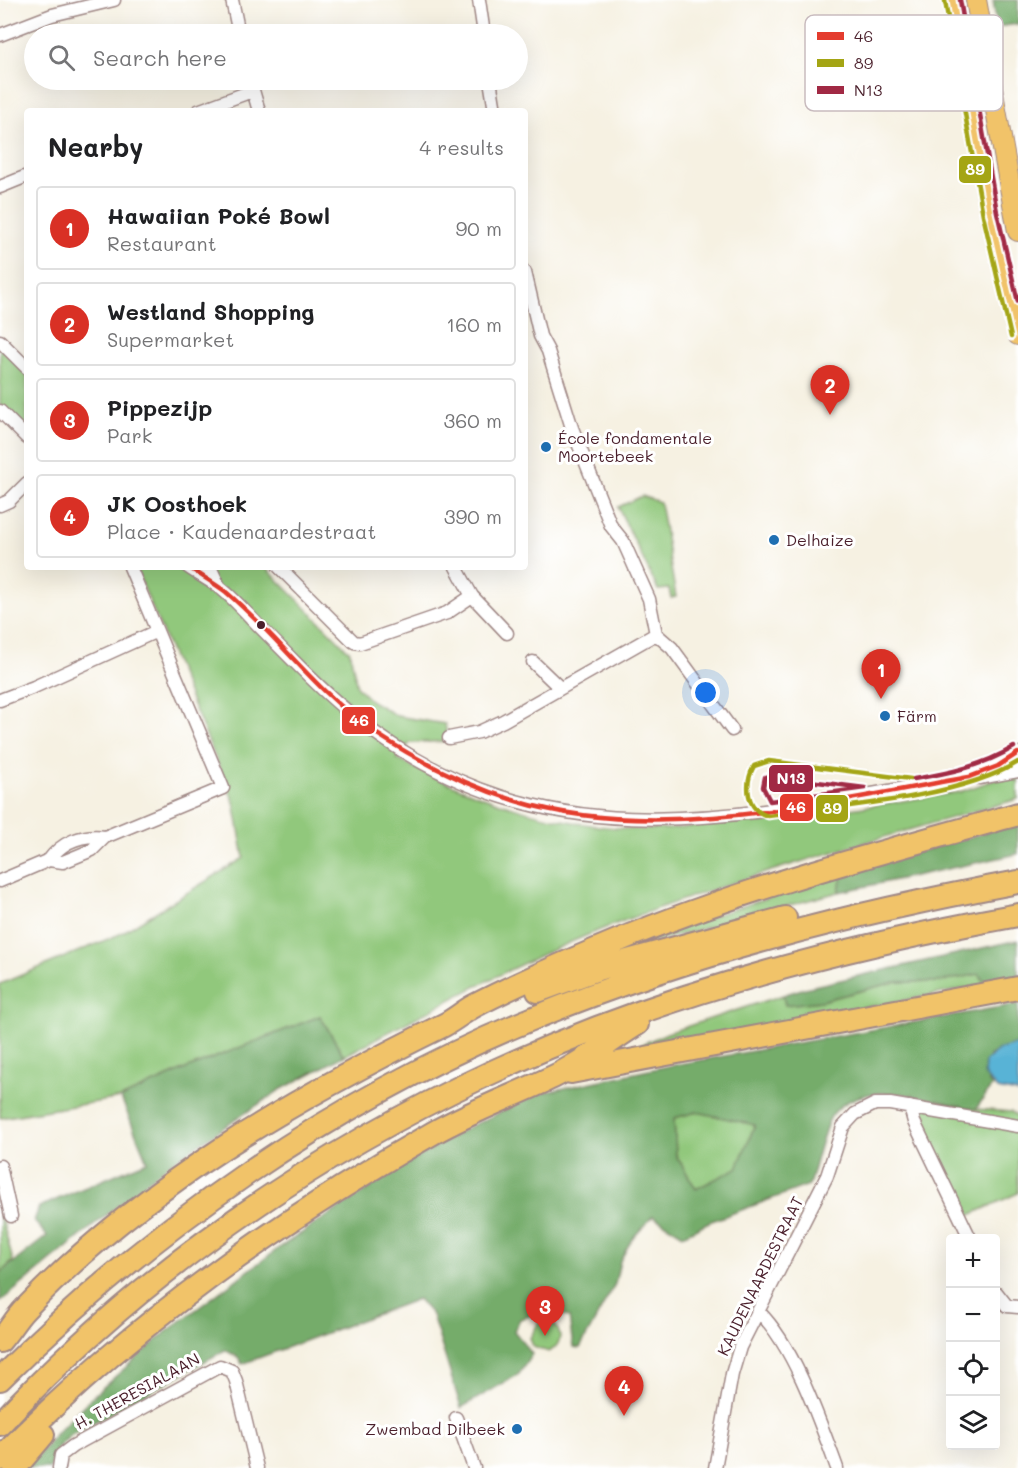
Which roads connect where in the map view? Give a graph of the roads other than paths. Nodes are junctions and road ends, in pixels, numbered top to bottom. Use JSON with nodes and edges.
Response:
{"nodes":[{"id":1,"x":114,"y":0,"type":"edge"},
{"id":2,"x":232,"y":0,"type":"edge"},
{"id":3,"x":479,"y":0,"type":"edge"},
{"id":4,"x":952,"y":0,"type":"edge"},
{"id":5,"x":976,"y":0,"type":"edge"},
{"id":6,"x":955,"y":15,"type":"edge"},
{"id":7,"x":979,"y":15,"type":"edge"},
{"id":8,"x":27,"y":24,"type":"edge"},
{"id":9,"x":237,"y":24,"type":"edge"},
{"id":10,"x":483,"y":24,"type":"edge"},
{"id":11,"x":24,"y":25,"type":"edge"},
{"id":12,"x":0,"y":34,"type":"edge"},
{"id":13,"x":241,"y":90,"type":"edge"},
{"id":14,"x":253,"y":90,"type":"edge"},
{"id":15,"x":492,"y":90,"type":"edge"},
{"id":16,"x":204,"y":108,"type":"edge"},
{"id":17,"x":258,"y":108,"type":"edge"},
{"id":18,"x":495,"y":108,"type":"edge"},
{"id":19,"x":971,"y":111,"type":"edge"},
{"id":20,"x":995,"y":111,"type":"edge"},
{"id":21,"x":24,"y":177,"type":"edge"},
{"id":22,"x":0,"y":187,"type":"edge"},
{"id":23,"x":1018,"y":231,"type":"edge"},
{"id":24,"x":528,"y":285,"type":"edge"},
{"id":25,"x":1018,"y":335,"type":"edge"},
{"id":26,"x":0,"y":341,"type":"edge"},
{"id":27,"x":24,"y":365,"type":"edge"},
{"id":28,"x":0,"y":411,"type":"edge"},
{"id":29,"x":24,"y":431,"type":"edge"},
{"id":30,"x":24,"y":486,"type":"edge"},
{"id":31,"x":0,"y":505,"type":"edge"},
{"id":32,"x":131,"y":570,"type":"edge"},
{"id":33,"x":193,"y":570,"type":"edge"},
{"id":34,"x":211,"y":570,"type":"edge"},
{"id":35,"x":282,"y":570,"type":"edge"},
{"id":36,"x":458,"y":570,"type":"edge"},
{"id":37,"x":219,"y":587,"type":"junction"},
{"id":38,"x":472,"y":596,"type":"junction"},
{"id":39,"x":157,"y":631,"type":"junction"},
{"id":40,"x":507,"y":633,"type":"dead end"},
{"id":41,"x":656,"y":634,"type":"junction"},
{"id":42,"x":533,"y":662,"type":"dead end"},
{"id":43,"x":560,"y":688,"type":"junction"},
{"id":44,"x":0,"y":700,"type":"edge"},
{"id":45,"x":732,"y":730,"type":"dead end"},
{"id":46,"x":449,"y":738,"type":"dead end"},
{"id":47,"x":1018,"y":753,"type":"edge"},
{"id":48,"x":1018,"y":771,"type":"edge"},
{"id":49,"x":969,"y":777,"type":"junction"},
{"id":50,"x":1018,"y":814,"type":"edge"},
{"id":51,"x":0,"y":881,"type":"edge"},
{"id":52,"x":1018,"y":882,"type":"edge"},
{"id":53,"x":874,"y":912,"type":"junction"},
{"id":54,"x":1018,"y":915,"type":"edge"},
{"id":55,"x":1018,"y":988,"type":"edge"},
{"id":56,"x":669,"y":1004,"type":"junction"},
{"id":57,"x":448,"y":1023,"type":"junction"},
{"id":58,"x":554,"y":1076,"type":"junction"},
{"id":59,"x":906,"y":1106,"type":"junction"},
{"id":60,"x":1018,"y":1126,"type":"edge"},
{"id":61,"x":0,"y":1166,"type":"edge"},
{"id":62,"x":11,"y":1216,"type":"dead end"},
{"id":63,"x":968,"y":1234,"type":"edge"},
{"id":64,"x":1000,"y":1297,"type":"edge"},
{"id":65,"x":1018,"y":1307,"type":"edge"},
{"id":66,"x":24,"y":1310,"type":"junction"},
{"id":67,"x":759,"y":1312,"type":"junction"},
{"id":68,"x":0,"y":1322,"type":"edge"},
{"id":69,"x":0,"y":1341,"type":"edge"},
{"id":70,"x":93,"y":1373,"type":"junction"},
{"id":71,"x":0,"y":1379,"type":"edge"},
{"id":72,"x":456,"y":1418,"type":"dead end"},
{"id":73,"x":0,"y":1424,"type":"edge"},
{"id":74,"x":0,"y":1459,"type":"edge"},
{"id":75,"x":60,"y":1462,"type":"edge"},
{"id":76,"x":15,"y":1468,"type":"edge"},
{"id":77,"x":256,"y":1468,"type":"edge"},
{"id":78,"x":474,"y":1468,"type":"edge"},
{"id":79,"x":716,"y":1468,"type":"edge"},
{"id":80,"x":837,"y":1468,"type":"edge"}],
"edges":[{"from":1,"to":8,"type":"street"},
{"from":2,"to":9,"type":"street"},
{"from":3,"to":10,"type":"street"},
{"from":4,"to":6,"type":"main road"},
{"from":5,"to":7,"type":"main road"},
{"from":11,"to":12,"type":"street"},
{"from":13,"to":16,"type":"street"},
{"from":14,"to":17,"type":"street"},
{"from":15,"to":18,"type":"street"},
{"from":19,"to":25,"type":"main road"},
{"from":20,"to":23,"type":"main road"},
{"from":21,"to":22,"type":"street"},
{"from":24,"to":41,"type":"street"},
{"from":26,"to":27,"type":"street"},
{"from":28,"to":29,"type":"street"},
{"from":30,"to":31,"type":"street"},
{"from":32,"to":39,"type":"street"},
{"from":33,"to":37,"type":"street"},
{"from":34,"to":37,"type":"street"},
{"from":35,"to":38,"type":"street"},
{"from":36,"to":38,"type":"street"},
{"from":37,"to":49,"type":"street"},
{"from":38,"to":40,"type":"street"},
{"from":39,"to":44,"type":"street"},
{"from":39,"to":51,"type":"street"},
{"from":41,"to":43,"type":"street"},
{"from":41,"to":45,"type":"street"},
{"from":42,"to":43,"type":"street"},
{"from":43,"to":46,"type":"street"},
{"from":47,"to":49,"type":"street"},
{"from":48,"to":49,"type":"street"},
{"from":50,"to":57,"type":"highway"},
{"from":52,"to":53,"type":"highway"},
{"from":53,"to":57,"type":"highway"},
{"from":53,"to":71,"type":"highway"},
{"from":54,"to":56,"type":"highway"},
{"from":55,"to":58,"type":"highway"},
{"from":56,"to":58,"type":"highway"},
{"from":56,"to":73,"type":"highway"},
{"from":57,"to":66,"type":"highway"},
{"from":58,"to":70,"type":"highway"},
{"from":59,"to":60,"type":"street"},
{"from":59,"to":63,"type":"street"},
{"from":59,"to":67,"type":"street","name":"KAUDENAARDESTRAAT"},
{"from":61,"to":62,"type":"street"},
{"from":64,"to":65,"type":"street"},
{"from":66,"to":68,"type":"highway"},
{"from":66,"to":69,"type":"highway"},
{"from":67,"to":79,"type":"street","name":"KAUDENAARDESTRAAT"},
{"from":67,"to":80,"type":"street"},
{"from":70,"to":74,"type":"highway"},
{"from":70,"to":76,"type":"highway"},
{"from":72,"to":78,"type":"street"},
{"from":75,"to":77,"type":"street","name":"H. THERESIALAAN"}]}
